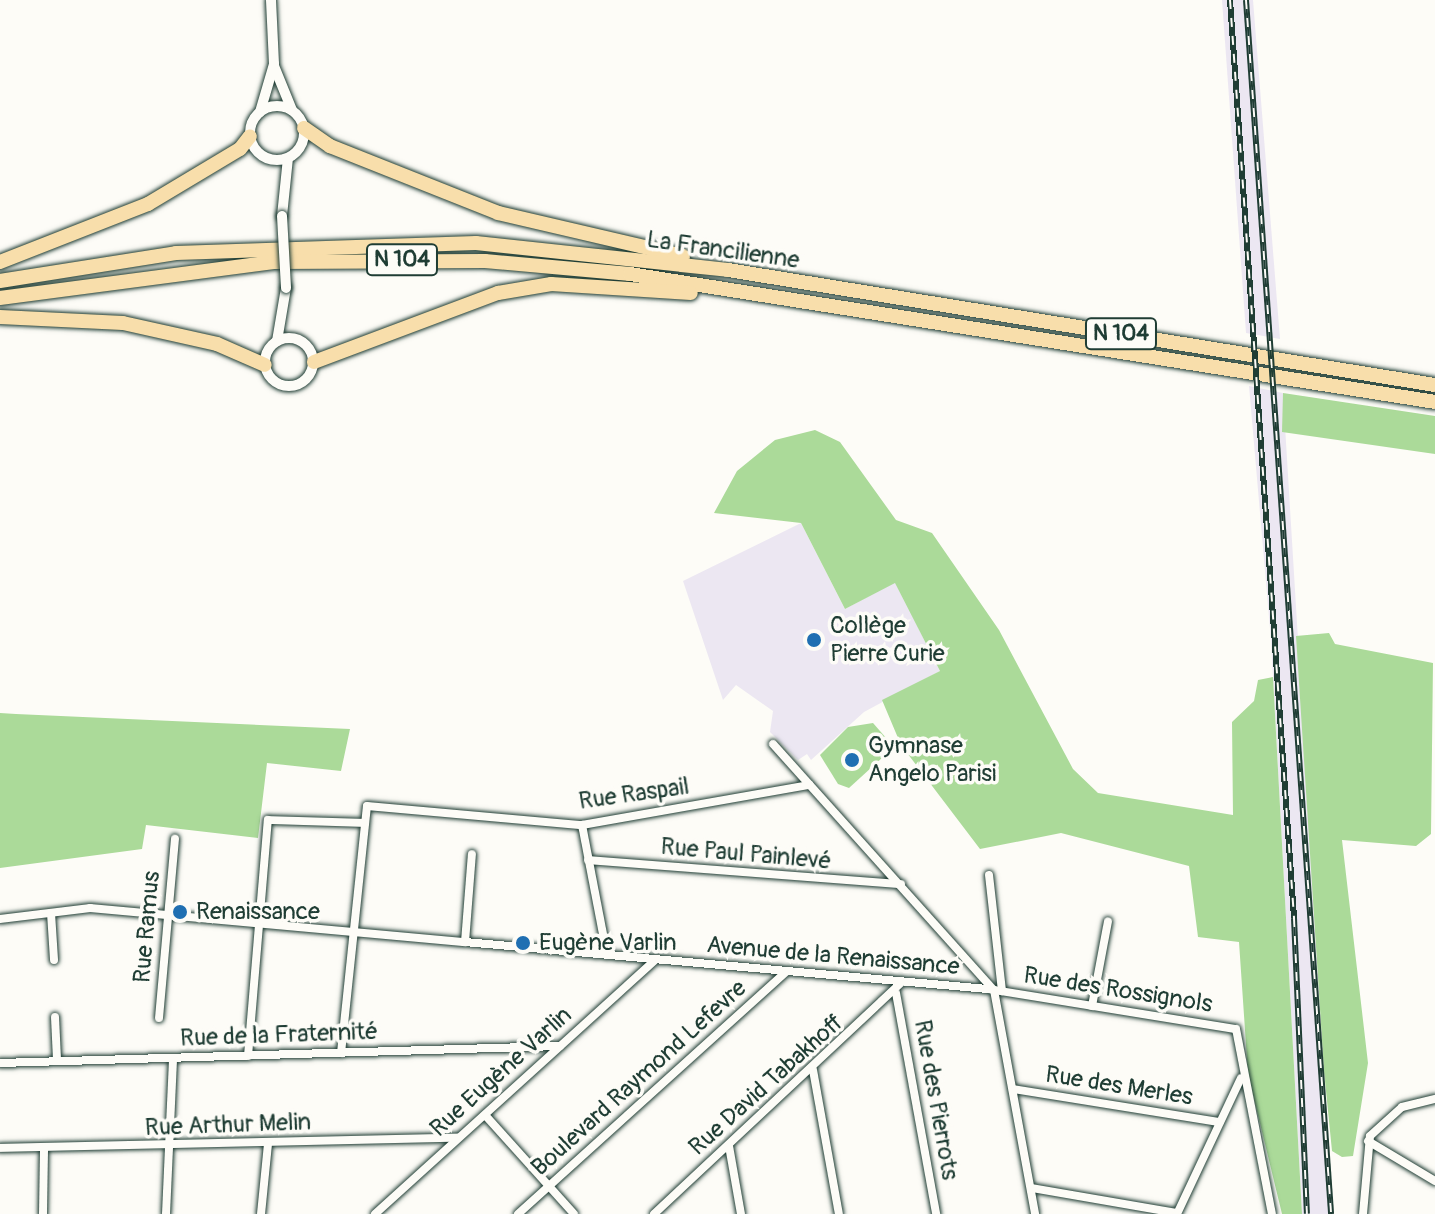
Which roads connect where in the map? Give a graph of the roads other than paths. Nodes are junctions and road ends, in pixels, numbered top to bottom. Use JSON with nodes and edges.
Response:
{"nodes":[{"id":1,"x":271,"y":0,"type":"edge"},
{"id":2,"x":274,"y":64,"type":"junction"},
{"id":3,"x":259,"y":112,"type":"junction"},
{"id":4,"x":294,"y":112,"type":"junction"},
{"id":5,"x":304,"y":128,"type":"junction"},
{"id":6,"x":250,"y":136,"type":"junction"},
{"id":7,"x":288,"y":158,"type":"junction"},
{"id":8,"x":271,"y":160,"type":"junction"},
{"id":9,"x":282,"y":216,"type":"junction"},
{"id":10,"x":0,"y":262,"type":"edge"},
{"id":11,"x":728,"y":270,"type":"junction"},
{"id":12,"x":0,"y":281,"type":"edge"},
{"id":13,"x":286,"y":288,"type":"junction"},
{"id":14,"x":0,"y":298,"type":"edge"},
{"id":15,"x":780,"y":299,"type":"junction"},
{"id":16,"x":0,"y":317,"type":"edge"},
{"id":17,"x":295,"y":338,"type":"junction"},
{"id":18,"x":277,"y":341,"type":"junction"},
{"id":19,"x":314,"y":362,"type":"junction"},
{"id":20,"x":265,"y":365,"type":"junction"},
{"id":21,"x":1435,"y":385,"type":"edge"},
{"id":22,"x":1435,"y":402,"type":"edge"},
{"id":23,"x":773,"y":744,"type":"dead end"},
{"id":24,"x":810,"y":785,"type":"junction"},
{"id":25,"x":363,"y":823,"type":"junction"},
{"id":26,"x":582,"y":825,"type":"junction"},
{"id":27,"x":175,"y":839,"type":"dead end"},
{"id":28,"x":472,"y":854,"type":"dead end"},
{"id":29,"x":588,"y":860,"type":"junction"},
{"id":30,"x":989,"y":875,"type":"dead end"},
{"id":31,"x":901,"y":884,"type":"junction"},
{"id":32,"x":51,"y":913,"type":"junction"},
{"id":33,"x":169,"y":916,"type":"junction"},
{"id":34,"x":0,"y":919,"type":"edge"},
{"id":35,"x":1108,"y":921,"type":"dead end"},
{"id":36,"x":259,"y":924,"type":"junction"},
{"id":37,"x":354,"y":932,"type":"junction"},
{"id":38,"x":465,"y":942,"type":"junction"},
{"id":39,"x":607,"y":955,"type":"junction"},
{"id":40,"x":54,"y":960,"type":"dead end"},
{"id":41,"x":654,"y":961,"type":"junction"},
{"id":42,"x":786,"y":972,"type":"junction"},
{"id":43,"x":902,"y":982,"type":"junction"},
{"id":44,"x":998,"y":991,"type":"junction"},
{"id":45,"x":896,"y":993,"type":"junction"},
{"id":46,"x":1092,"y":1006,"type":"junction"},
{"id":47,"x":55,"y":1017,"type":"dead end"},
{"id":48,"x":159,"y":1018,"type":"dead end"},
{"id":49,"x":560,"y":1046,"type":"junction"},
{"id":50,"x":341,"y":1053,"type":"junction"},
{"id":51,"x":248,"y":1056,"type":"junction"},
{"id":52,"x":173,"y":1059,"type":"junction"},
{"id":53,"x":57,"y":1060,"type":"junction"},
{"id":54,"x":0,"y":1063,"type":"edge"},
{"id":55,"x":813,"y":1070,"type":"junction"},
{"id":56,"x":1241,"y":1077,"type":"junction"},
{"id":57,"x":1013,"y":1089,"type":"junction"},
{"id":58,"x":1435,"y":1099,"type":"edge"},
{"id":59,"x":485,"y":1115,"type":"junction"},
{"id":60,"x":1219,"y":1122,"type":"junction"},
{"id":61,"x":458,"y":1138,"type":"junction"},
{"id":62,"x":1368,"y":1141,"type":"junction"},
{"id":63,"x":268,"y":1144,"type":"junction"},
{"id":64,"x":729,"y":1146,"type":"junction"},
{"id":65,"x":172,"y":1147,"type":"junction"},
{"id":66,"x":0,"y":1148,"type":"edge"},
{"id":67,"x":44,"y":1148,"type":"junction"},
{"id":68,"x":1435,"y":1181,"type":"edge"},
{"id":69,"x":548,"y":1187,"type":"junction"},
{"id":70,"x":1032,"y":1188,"type":"junction"},
{"id":71,"x":43,"y":1214,"type":"edge"},
{"id":72,"x":166,"y":1214,"type":"edge"},
{"id":73,"x":261,"y":1214,"type":"edge"},
{"id":74,"x":375,"y":1214,"type":"edge"},
{"id":75,"x":518,"y":1214,"type":"edge"},
{"id":76,"x":574,"y":1214,"type":"edge"},
{"id":77,"x":654,"y":1214,"type":"edge"},
{"id":78,"x":741,"y":1214,"type":"edge"},
{"id":79,"x":839,"y":1214,"type":"edge"},
{"id":80,"x":936,"y":1214,"type":"edge"},
{"id":81,"x":1035,"y":1214,"type":"edge"},
{"id":82,"x":1177,"y":1214,"type":"edge"},
{"id":83,"x":1272,"y":1214,"type":"edge"},
{"id":84,"x":1363,"y":1214,"type":"edge"}],
"edges":[{"from":1,"to":2,"type":"street"},
{"from":2,"to":3,"type":"street"},
{"from":2,"to":4,"type":"street"},
{"from":3,"to":4,"type":"street"},
{"from":3,"to":6,"type":"street"},
{"from":4,"to":5,"type":"street"},
{"from":5,"to":7,"type":"street"},
{"from":5,"to":11,"type":"highway"},
{"from":6,"to":8,"type":"street"},
{"from":6,"to":10,"type":"highway"},
{"from":7,"to":8,"type":"street"},
{"from":7,"to":9,"type":"street"},
{"from":8,"to":9,"type":"street"},
{"from":9,"to":13,"type":"street","bridge":true},
{"from":11,"to":12,"type":"highway","name":"La Francilienne","number":"N 104"},
{"from":11,"to":21,"type":"highway","name":"La Francilienne","number":"N 104"},
{"from":13,"to":17,"type":"street"},
{"from":13,"to":18,"type":"street"},
{"from":14,"to":15,"type":"highway","name":"La Francilienne","number":"N 104"},
{"from":15,"to":19,"type":"highway"},
{"from":15,"to":22,"type":"highway","name":"La Francilienne","number":"N 104"},
{"from":16,"to":20,"type":"highway"},
{"from":17,"to":18,"type":"street"},
{"from":17,"to":19,"type":"street"},
{"from":18,"to":20,"type":"street"},
{"from":19,"to":20,"type":"street"},
{"from":23,"to":24,"type":"street"},
{"from":24,"to":26,"type":"street","name":"Rue Raspail"},
{"from":24,"to":31,"type":"street"},
{"from":25,"to":26,"type":"street","name":"Rue Raspail"},
{"from":25,"to":36,"type":"street"},
{"from":25,"to":37,"type":"street"},
{"from":26,"to":29,"type":"street"},
{"from":27,"to":33,"type":"street","name":"Rue Ramus"},
{"from":28,"to":38,"type":"street"},
{"from":29,"to":31,"type":"street","name":"Rue Paul Painlevé"},
{"from":29,"to":39,"type":"street"},
{"from":30,"to":44,"type":"street"},
{"from":31,"to":44,"type":"street"},
{"from":32,"to":33,"type":"street","name":"Avenue de la Renaissance"},
{"from":32,"to":34,"type":"street","name":"Avenue de la Renaissance"},
{"from":32,"to":40,"type":"street"},
{"from":33,"to":36,"type":"street","name":"Avenue de la Renaissance"},
{"from":33,"to":48,"type":"street","name":"Rue Ramus"},
{"from":35,"to":46,"type":"street"},
{"from":36,"to":37,"type":"street","name":"Avenue de la Renaissance"},
{"from":36,"to":51,"type":"street"},
{"from":37,"to":38,"type":"street","name":"Avenue de la Renaissance"},
{"from":37,"to":50,"type":"street"},
{"from":38,"to":39,"type":"street","name":"Avenue de la Renaissance"},
{"from":39,"to":41,"type":"street","name":"Avenue de la Renaissance"},
{"from":41,"to":42,"type":"street","name":"Avenue de la Renaissance"},
{"from":41,"to":49,"type":"street","name":"Rue Eugène Varlin"},
{"from":42,"to":43,"type":"street","name":"Avenue de la Renaissance"},
{"from":42,"to":69,"type":"street","name":"Boulevard Raymond Lefevre"},
{"from":43,"to":44,"type":"street","name":"Avenue de la Renaissance"},
{"from":43,"to":45,"type":"street","name":"Rue David Tabakhoff"},
{"from":44,"to":46,"type":"street","name":"Rue des Rossignols"},
{"from":44,"to":57,"type":"street"},
{"from":45,"to":55,"type":"street","name":"Rue David Tabakhoff"},
{"from":45,"to":80,"type":"street","name":"Rue des Pierrots"},
{"from":46,"to":56,"type":"street","name":"Rue des Rossignols"},
{"from":47,"to":53,"type":"street"},
{"from":49,"to":50,"type":"street","name":"Rue de la Fraternité"},
{"from":49,"to":59,"type":"street","name":"Rue Eugène Varlin"},
{"from":50,"to":51,"type":"street","name":"Rue de la Fraternité"},
{"from":51,"to":52,"type":"street","name":"Rue de la Fraternité"},
{"from":52,"to":53,"type":"street","name":"Rue de la Fraternité"},
{"from":52,"to":65,"type":"street"},
{"from":53,"to":54,"type":"street","name":"Rue de la Fraternité"},
{"from":55,"to":64,"type":"street","name":"Rue David Tabakhoff"},
{"from":55,"to":79,"type":"street"},
{"from":56,"to":60,"type":"street"},
{"from":56,"to":83,"type":"street"},
{"from":57,"to":60,"type":"street","name":"Rue des Merles"},
{"from":57,"to":70,"type":"street"},
{"from":58,"to":62,"type":"street"},
{"from":59,"to":61,"type":"street","name":"Rue Eugène Varlin"},
{"from":59,"to":69,"type":"street"},
{"from":60,"to":82,"type":"street"},
{"from":61,"to":63,"type":"street","name":"Rue Arthur Melin"},
{"from":61,"to":74,"type":"street","name":"Rue Eugène Varlin"},
{"from":62,"to":68,"type":"street"},
{"from":62,"to":84,"type":"street"},
{"from":63,"to":65,"type":"street","name":"Rue Arthur Melin"},
{"from":63,"to":73,"type":"street"},
{"from":64,"to":77,"type":"street","name":"Rue David Tabakhoff"},
{"from":64,"to":78,"type":"street"},
{"from":65,"to":67,"type":"street","name":"Rue Arthur Melin"},
{"from":65,"to":72,"type":"street"},
{"from":66,"to":67,"type":"street","name":"Rue Arthur Melin"},
{"from":67,"to":71,"type":"street"},
{"from":69,"to":75,"type":"street","name":"Boulevard Raymond Lefevre"},
{"from":69,"to":76,"type":"street"},
{"from":70,"to":81,"type":"street"},
{"from":70,"to":82,"type":"street"}]}
